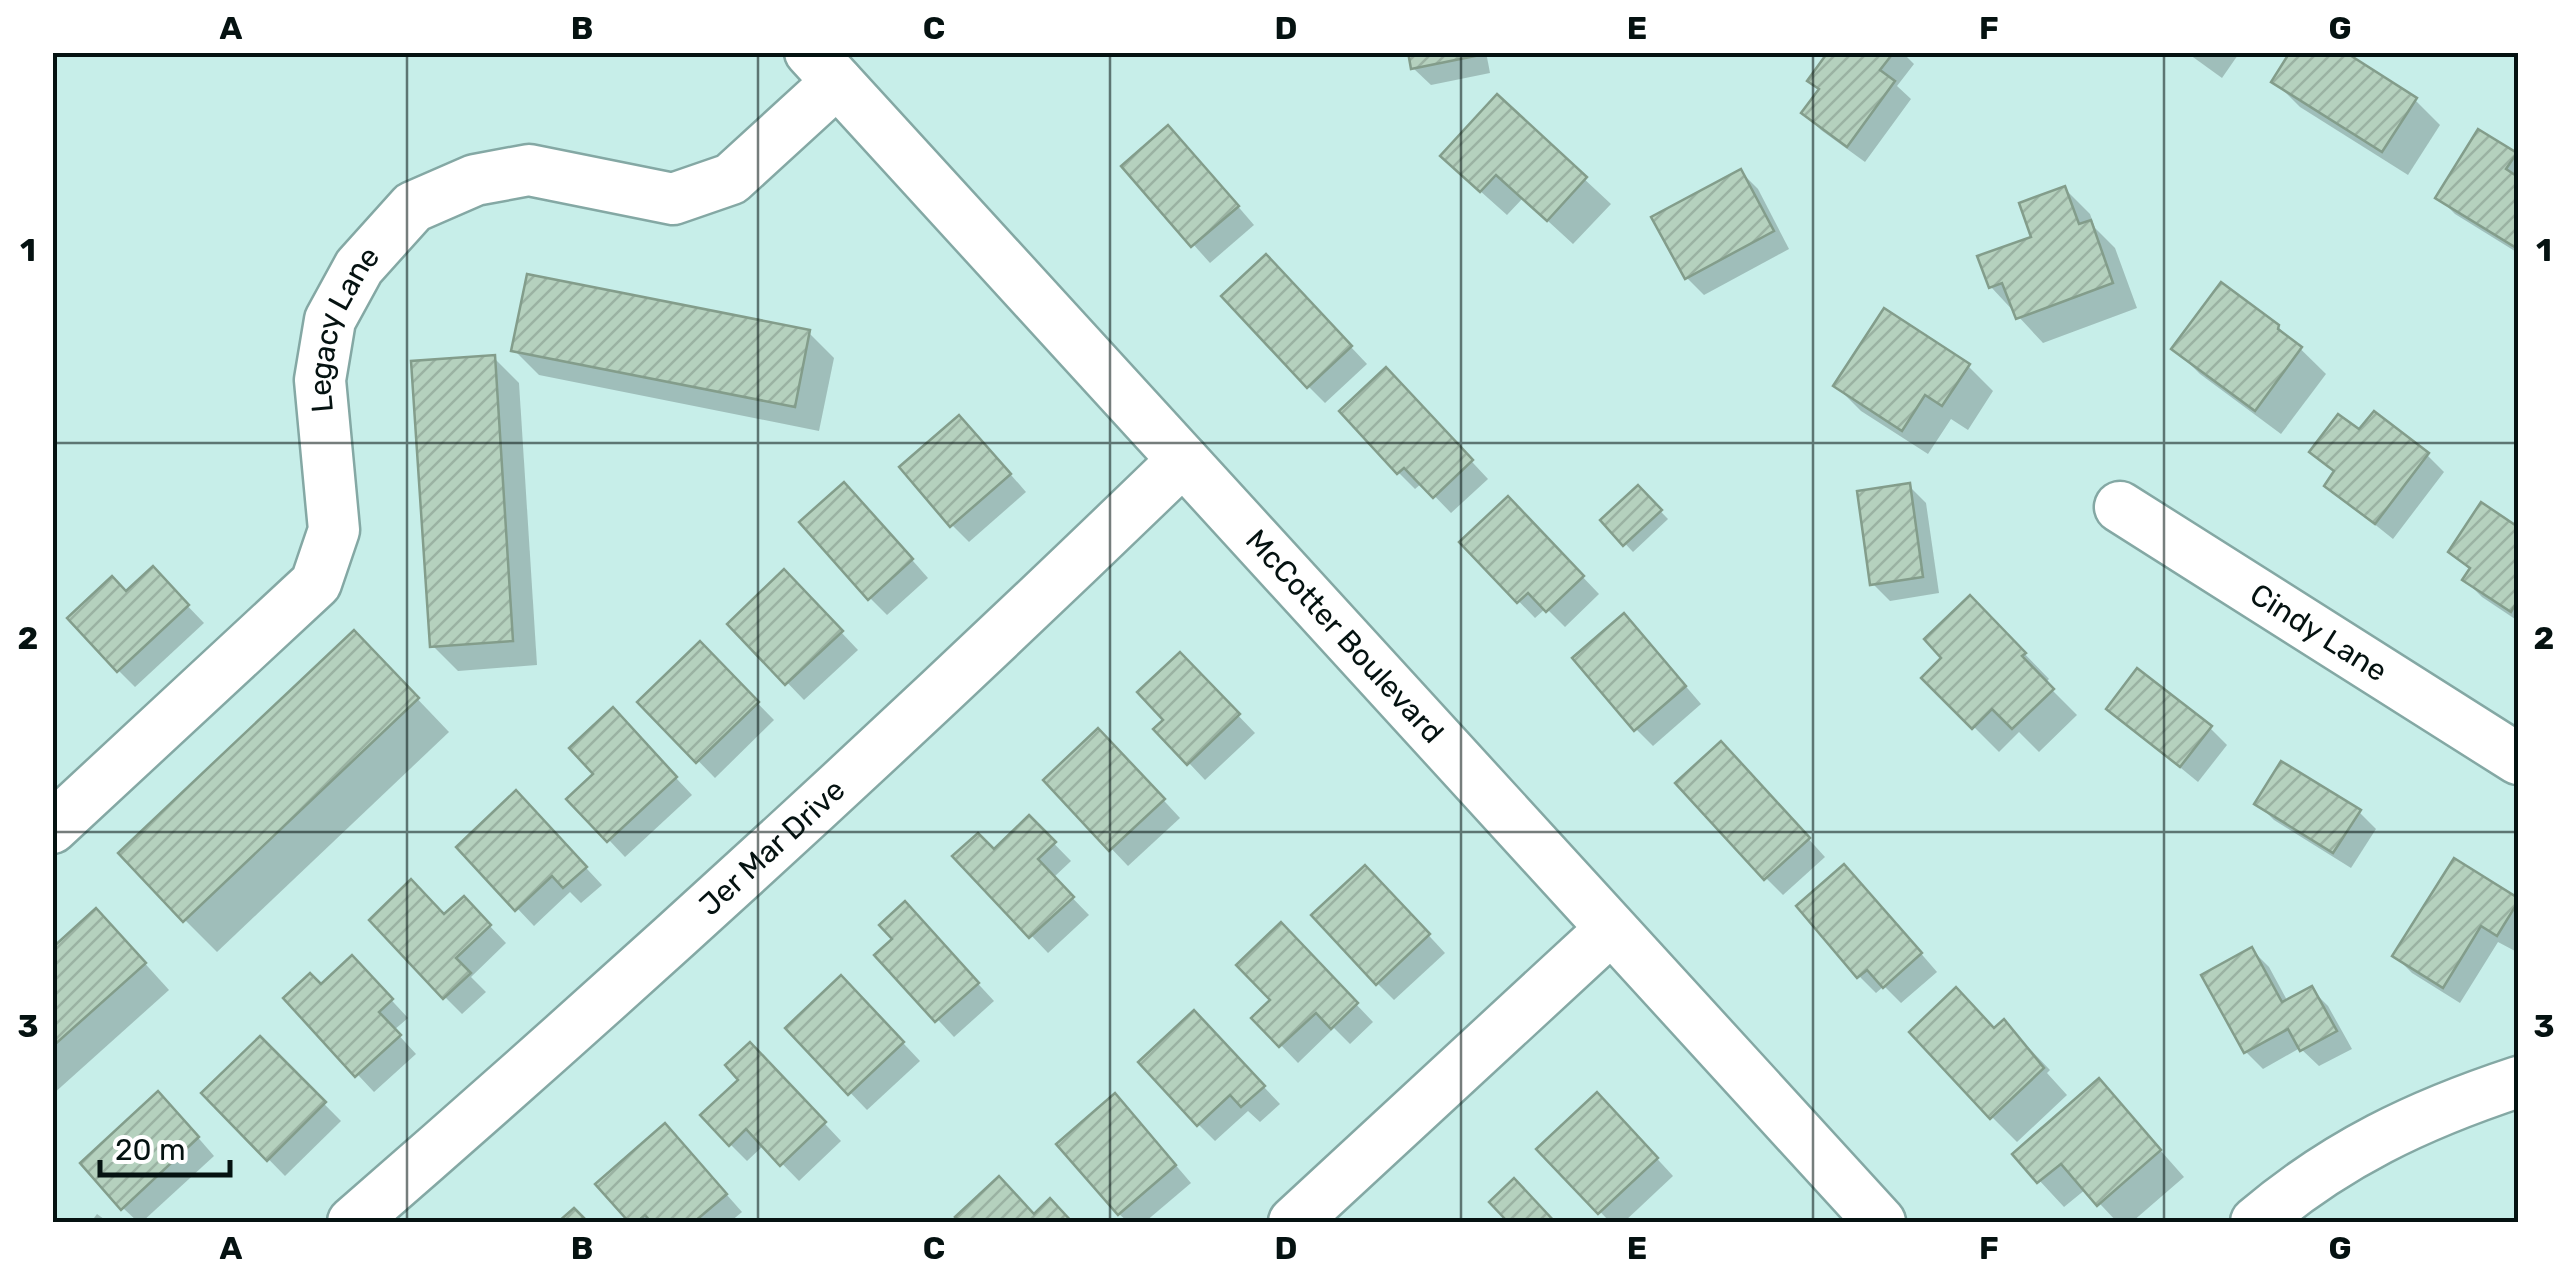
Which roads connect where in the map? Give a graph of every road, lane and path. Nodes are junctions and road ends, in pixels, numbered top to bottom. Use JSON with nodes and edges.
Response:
{"nodes":[{"id":1,"x":824,"y":67,"type":"edge"},
{"id":2,"x":1183,"y":460,"type":"junction"},
{"id":3,"x":2120,"y":507,"type":"dead end"},
{"id":4,"x":2518,"y":759,"type":"edge"},
{"id":5,"x":53,"y":828,"type":"edge"},
{"id":6,"x":1612,"y":929,"type":"junction"},
{"id":7,"x":2518,"y":1082,"type":"edge"},
{"id":8,"x":353,"y":1222,"type":"edge"},
{"id":9,"x":1294,"y":1222,"type":"edge"},
{"id":10,"x":1880,"y":1222,"type":"edge"},
{"id":11,"x":2256,"y":1222,"type":"edge"}],
"edges":[{"from":1,"to":2,"type":"street","name":"McCotter Boulevard"},
{"from":1,"to":5,"type":"street","name":"Legacy Lane"},
{"from":2,"to":6,"type":"street","name":"McCotter Boulevard"},
{"from":2,"to":8,"type":"street","name":"Jer Mar Drive"},
{"from":3,"to":4,"type":"street","name":"Cindy Lane"},
{"from":6,"to":9,"type":"street"},
{"from":6,"to":10,"type":"street","name":"McCotter Boulevard"},
{"from":7,"to":11,"type":"street"}]}
